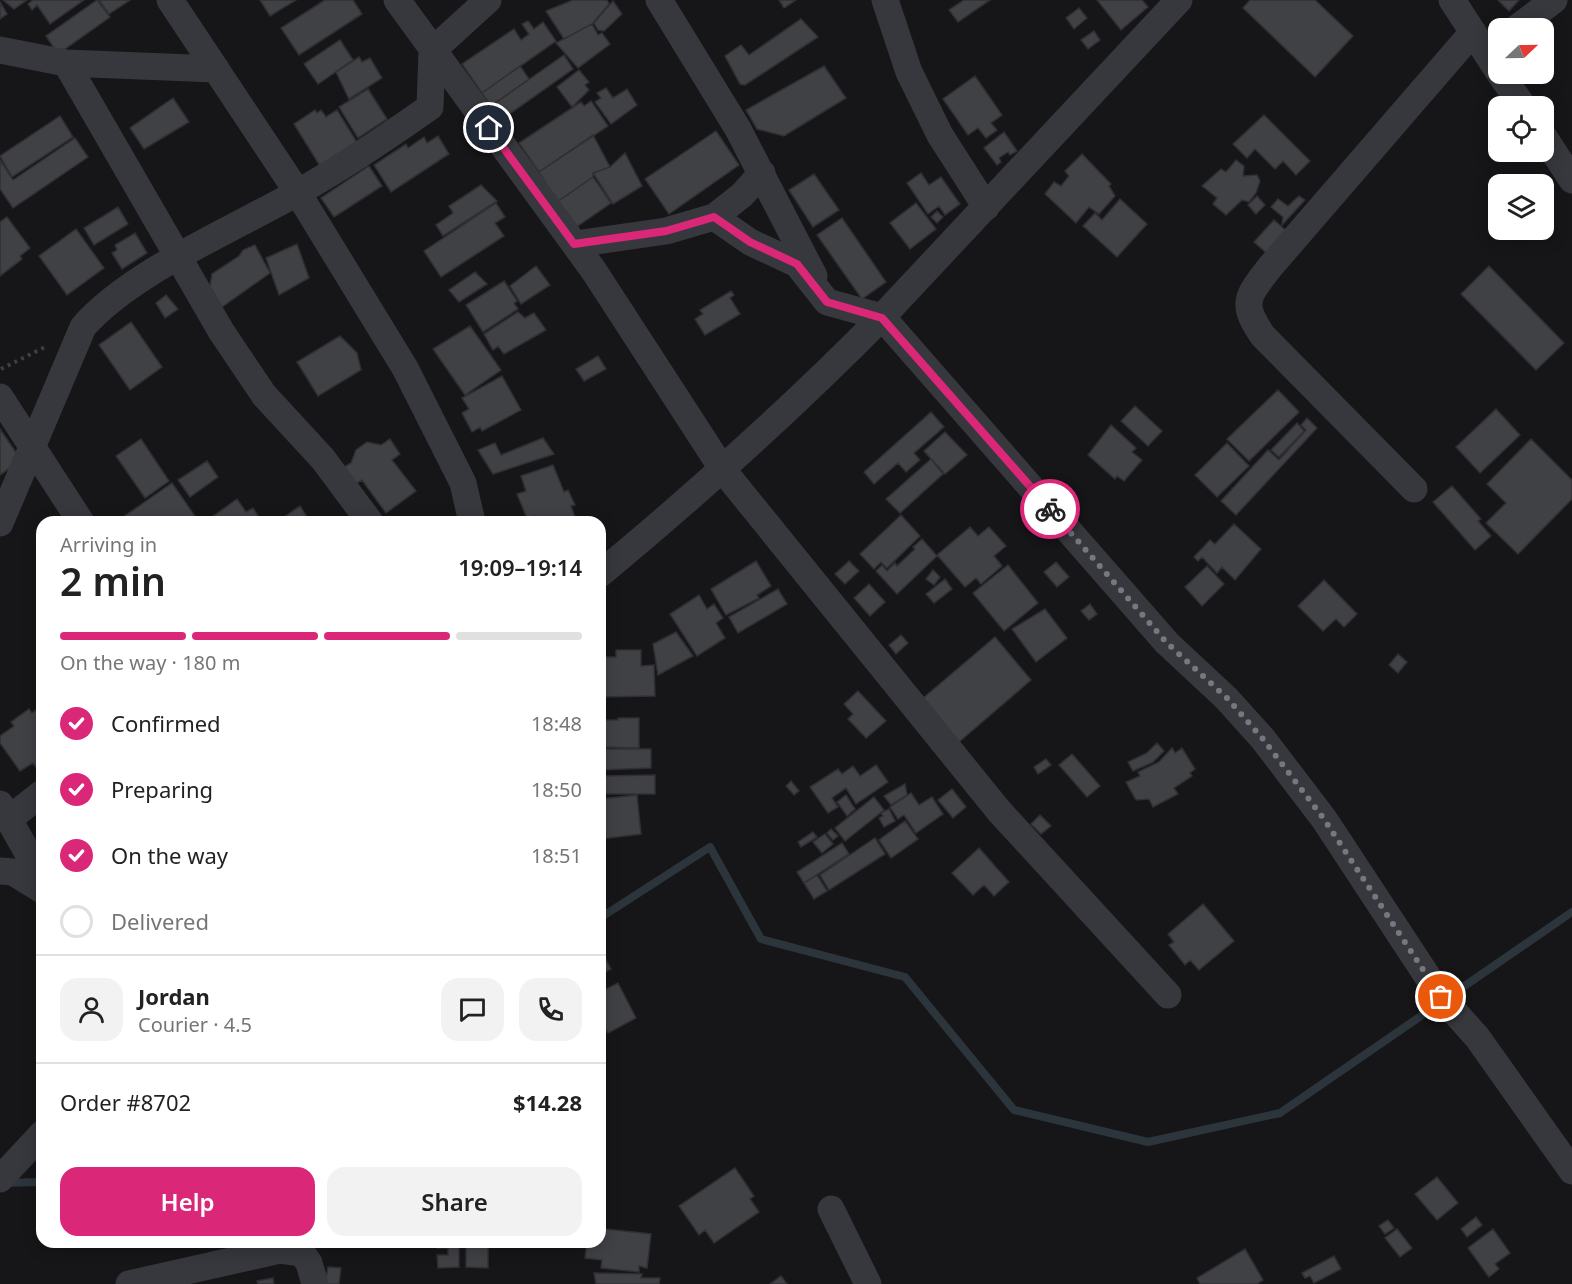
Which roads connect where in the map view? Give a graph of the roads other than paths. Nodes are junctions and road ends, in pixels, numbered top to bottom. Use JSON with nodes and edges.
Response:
{"nodes":[{"id":1,"x":170,"y":0,"type":"edge"},
{"id":2,"x":397,"y":0,"type":"edge"},
{"id":3,"x":488,"y":0,"type":"edge"},
{"id":4,"x":660,"y":0,"type":"edge"},
{"id":5,"x":885,"y":0,"type":"edge"},
{"id":6,"x":1179,"y":0,"type":"edge"},
{"id":7,"x":1452,"y":0,"type":"edge"},
{"id":8,"x":1554,"y":0,"type":"edge"},
{"id":9,"x":1530,"y":18,"type":"edge"},
{"id":10,"x":1484,"y":37,"type":"edge"},
{"id":11,"x":0,"y":50,"type":"edge"},
{"id":12,"x":432,"y":51,"type":"junction"},
{"id":13,"x":66,"y":63,"type":"junction"},
{"id":14,"x":216,"y":69,"type":"junction"},
{"id":15,"x":1554,"y":152,"type":"edge"},
{"id":16,"x":762,"y":173,"type":"junction"},
{"id":17,"x":1572,"y":180,"type":"edge"},
{"id":18,"x":298,"y":193,"type":"junction"},
{"id":19,"x":986,"y":207,"type":"junction"},
{"id":20,"x":714,"y":217,"type":"junction"},
{"id":21,"x":574,"y":244,"type":"junction"},
{"id":22,"x":173,"y":247,"type":"junction"},
{"id":23,"x":827,"y":302,"type":"junction"},
{"id":24,"x":882,"y":318,"type":"junction"},
{"id":25,"x":0,"y":397,"type":"edge"},
{"id":26,"x":31,"y":446,"type":"junction"},
{"id":27,"x":723,"y":470,"type":"junction"},
{"id":28,"x":1414,"y":489,"type":"dead end"},
{"id":29,"x":77,"y":516,"type":"edge"},
{"id":30,"x":366,"y":516,"type":"edge"},
{"id":31,"x":471,"y":516,"type":"edge"},
{"id":32,"x":0,"y":523,"type":"edge"},
{"id":33,"x":606,"y":569,"type":"edge"},
{"id":34,"x":36,"y":796,"type":"edge"},
{"id":35,"x":4,"y":812,"type":"edge"},
{"id":36,"x":36,"y":868,"type":"edge"},
{"id":37,"x":0,"y":871,"type":"edge"},
{"id":38,"x":36,"y":886,"type":"edge"},
{"id":39,"x":1168,"y":994,"type":"dead end"},
{"id":40,"x":36,"y":1140,"type":"edge"},
{"id":41,"x":1572,"y":1171,"type":"edge"},
{"id":42,"x":0,"y":1179,"type":"edge"},
{"id":43,"x":831,"y":1209,"type":"dead end"},
{"id":44,"x":129,"y":1284,"type":"edge"},
{"id":45,"x":315,"y":1284,"type":"edge"},
{"id":46,"x":867,"y":1284,"type":"edge"}],
"edges":[{"from":1,"to":14,"type":"street"},
{"from":2,"to":12,"type":"street"},
{"from":3,"to":12,"type":"street"},
{"from":4,"to":16,"type":"street"},
{"from":5,"to":19,"type":"street"},
{"from":6,"to":19,"type":"street"},
{"from":7,"to":10,"type":"street"},
{"from":8,"to":9,"type":"street"},
{"from":10,"to":28,"type":"street"},
{"from":11,"to":13,"type":"street"},
{"from":12,"to":18,"type":"street"},
{"from":12,"to":21,"type":"street"},
{"from":13,"to":14,"type":"street"},
{"from":13,"to":22,"type":"street"},
{"from":14,"to":18,"type":"street"},
{"from":15,"to":17,"type":"street"},
{"from":16,"to":20,"type":"street"},
{"from":16,"to":23,"type":"street"},
{"from":18,"to":22,"type":"street"},
{"from":18,"to":31,"type":"street"},
{"from":19,"to":24,"type":"street"},
{"from":20,"to":21,"type":"street"},
{"from":20,"to":23,"type":"street"},
{"from":21,"to":27,"type":"street"},
{"from":22,"to":26,"type":"street"},
{"from":22,"to":30,"type":"street"},
{"from":23,"to":24,"type":"street"},
{"from":24,"to":27,"type":"street"},
{"from":24,"to":41,"type":"street"},
{"from":25,"to":26,"type":"street"},
{"from":26,"to":29,"type":"street"},
{"from":26,"to":32,"type":"street"},
{"from":27,"to":33,"type":"street"},
{"from":27,"to":39,"type":"street"},
{"from":34,"to":35,"type":"street"},
{"from":35,"to":36,"type":"street"},
{"from":37,"to":38,"type":"street"},
{"from":40,"to":42,"type":"street"},
{"from":43,"to":46,"type":"street"},
{"from":44,"to":45,"type":"street"}]}
